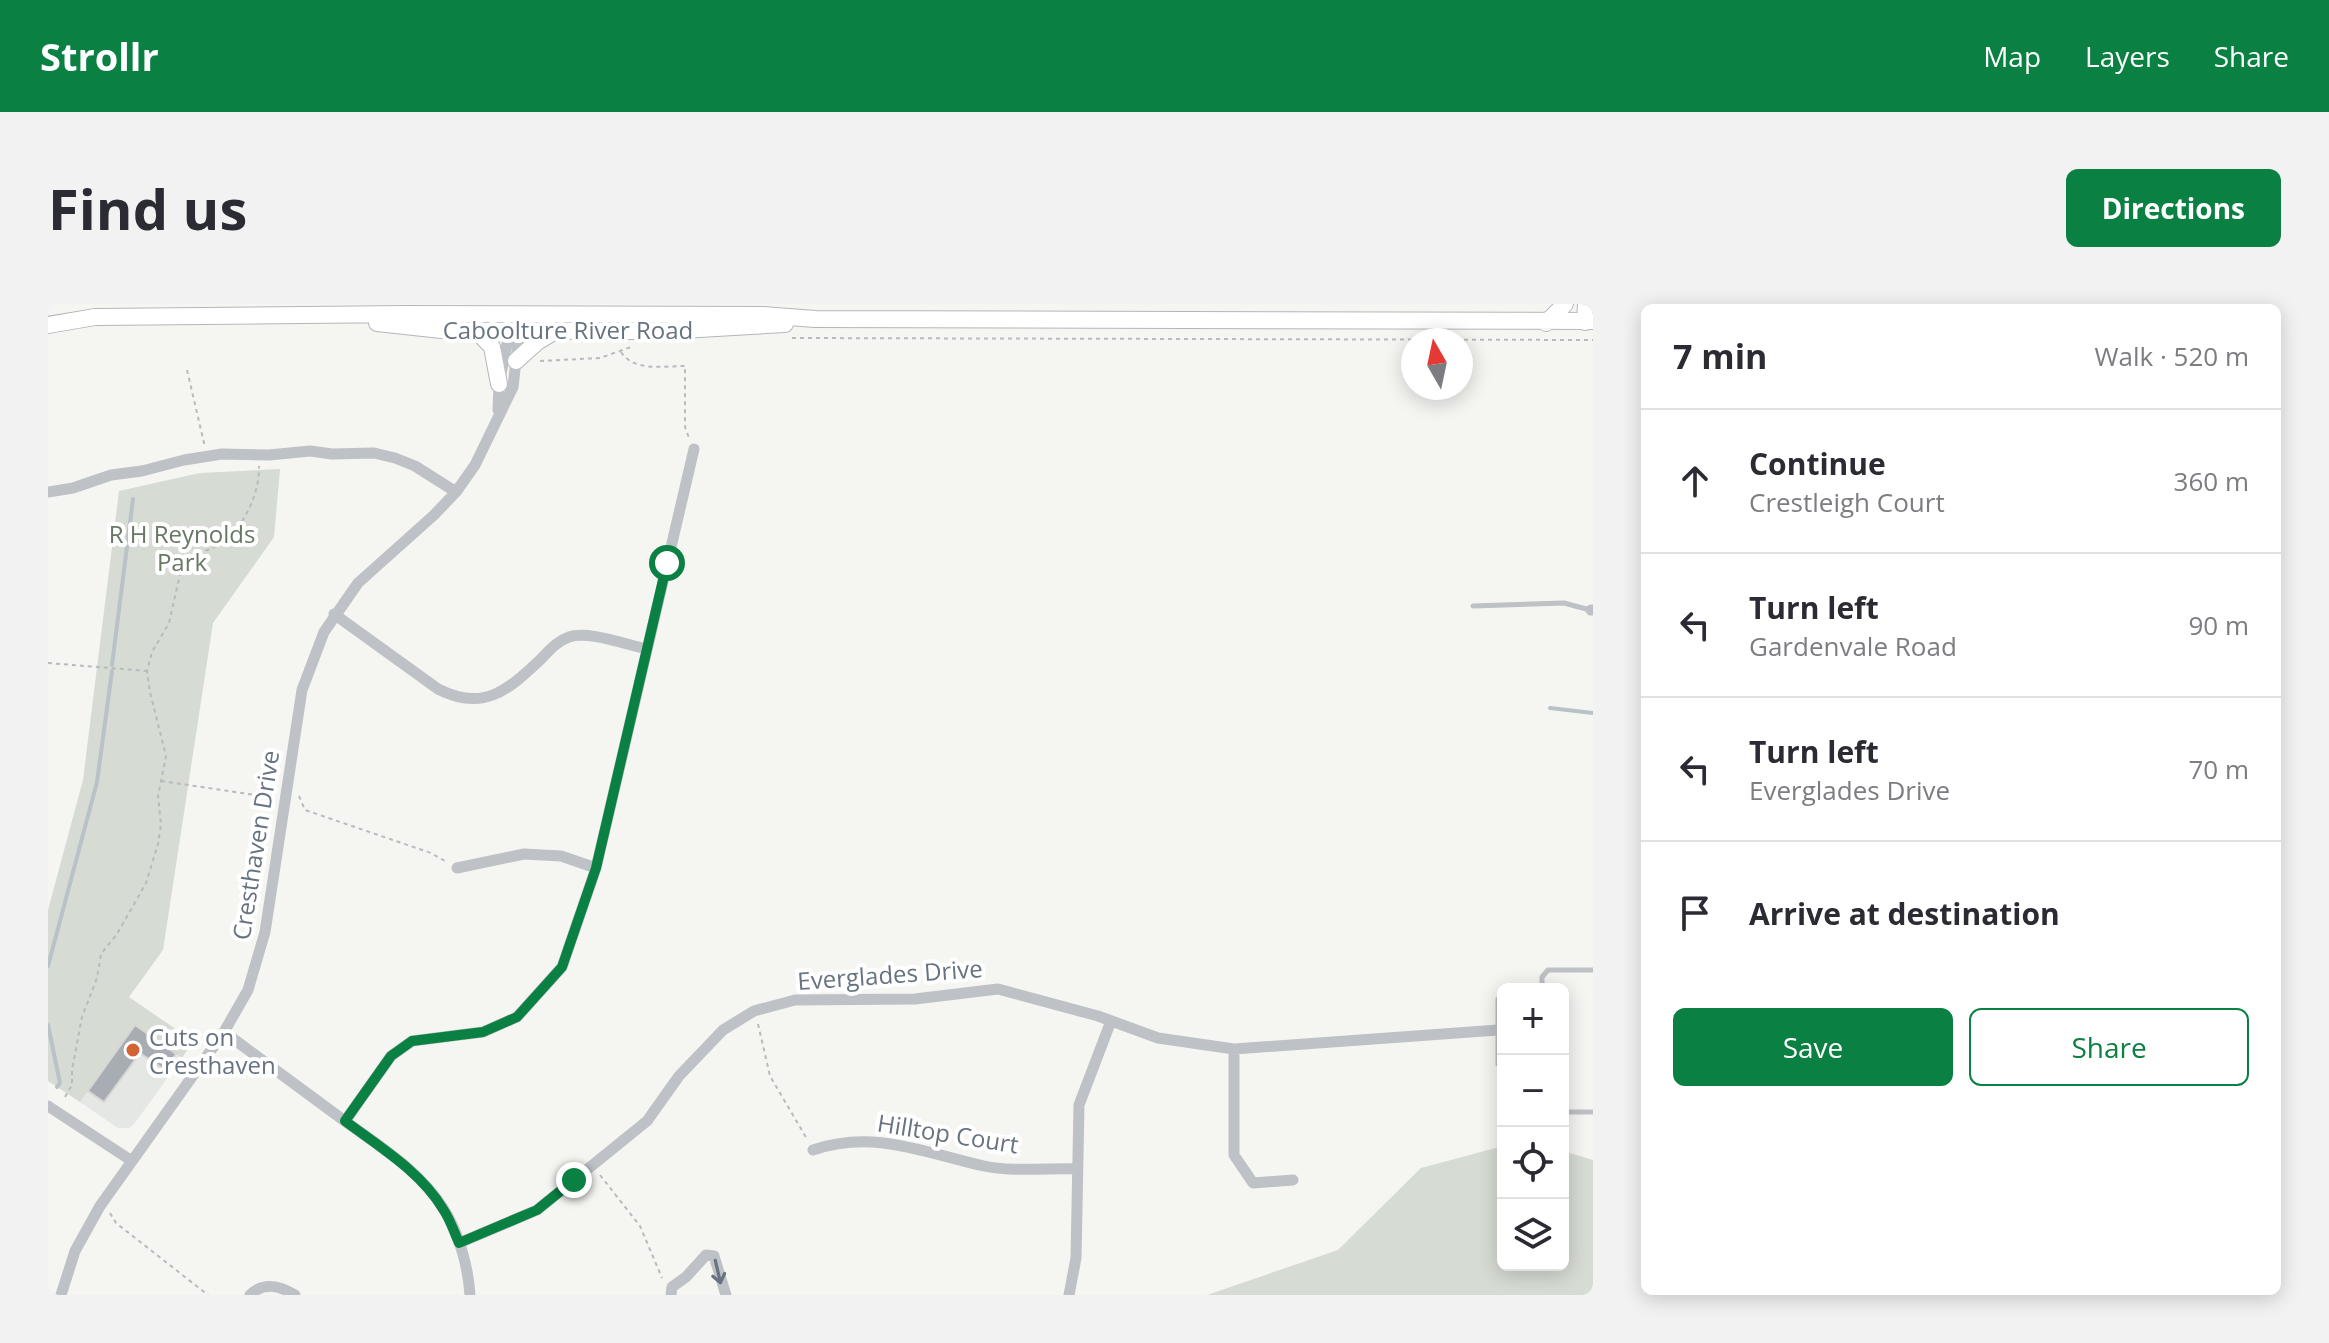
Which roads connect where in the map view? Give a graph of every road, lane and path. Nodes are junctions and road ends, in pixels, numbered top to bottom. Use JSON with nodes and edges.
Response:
{"nodes":[{"id":1,"x":1565,"y":304,"type":"edge"},
{"id":2,"x":1586,"y":304,"type":"edge"},
{"id":3,"x":321,"y":317,"type":"junction"},
{"id":4,"x":815,"y":319,"type":"junction"},
{"id":5,"x":1589,"y":322,"type":"edge"},
{"id":6,"x":516,"y":323,"type":"junction"},
{"id":7,"x":1546,"y":323,"type":"junction"},
{"id":8,"x":48,"y":325,"type":"edge"},
{"id":9,"x":477,"y":331,"type":"junction"},
{"id":10,"x":555,"y":331,"type":"junction"},
{"id":11,"x":784,"y":338,"type":"dead end"},
{"id":12,"x":1593,"y":340,"type":"edge"},
{"id":13,"x":635,"y":345,"type":"dead end"},
{"id":14,"x":620,"y":351,"type":"junction"},
{"id":15,"x":522,"y":361,"type":"junction"},
{"id":16,"x":187,"y":370,"type":"dead end"},
{"id":17,"x":499,"y":384,"type":"junction"},
{"id":18,"x":498,"y":414,"type":"junction"},
{"id":19,"x":220,"y":441,"type":"dead end"},
{"id":20,"x":694,"y":449,"type":"joint"},
{"id":21,"x":259,"y":466,"type":"dead end"},
{"id":22,"x":48,"y":492,"type":"edge"},
{"id":23,"x":456,"y":492,"type":"junction"},
{"id":24,"x":1473,"y":606,"type":"dead end"},
{"id":25,"x":1592,"y":610,"type":"edge"},
{"id":26,"x":334,"y":614,"type":"junction"},
{"id":27,"x":647,"y":649,"type":"junction"},
{"id":28,"x":48,"y":663,"type":"edge"},
{"id":29,"x":147,"y":671,"type":"junction"},
{"id":30,"x":160,"y":781,"type":"junction"},
{"id":31,"x":297,"y":795,"type":"dead end"},
{"id":32,"x":269,"y":797,"type":"dead end"},
{"id":33,"x":457,"y":868,"type":"joint"},
{"id":34,"x":596,"y":868,"type":"junction"},
{"id":35,"x":1593,"y":970,"type":"edge"},
{"id":36,"x":1542,"y":983,"type":"edge"},
{"id":37,"x":754,"y":1011,"type":"junction"},
{"id":38,"x":1111,"y":1021,"type":"junction"},
{"id":39,"x":1497,"y":1030,"type":"edge"},
{"id":40,"x":224,"y":1032,"type":"junction"},
{"id":41,"x":1234,"y":1049,"type":"junction"},
{"id":42,"x":65,"y":1097,"type":"dead end"},
{"id":43,"x":48,"y":1106,"type":"edge"},
{"id":44,"x":1569,"y":1112,"type":"edge"},
{"id":45,"x":1593,"y":1112,"type":"edge"},
{"id":46,"x":345,"y":1121,"type":"junction"},
{"id":47,"x":813,"y":1150,"type":"joint"},
{"id":48,"x":132,"y":1161,"type":"junction"},
{"id":49,"x":593,"y":1165,"type":"junction"},
{"id":50,"x":1077,"y":1169,"type":"junction"},
{"id":51,"x":1293,"y":1180,"type":"dead end"},
{"id":52,"x":110,"y":1213,"type":"dead end"},
{"id":53,"x":459,"y":1243,"type":"junction"},
{"id":54,"x":671,"y":1291,"type":"edge"},
{"id":55,"x":61,"y":1295,"type":"edge"},
{"id":56,"x":208,"y":1295,"type":"edge"},
{"id":57,"x":250,"y":1295,"type":"edge"},
{"id":58,"x":295,"y":1295,"type":"edge"},
{"id":59,"x":470,"y":1295,"type":"edge"},
{"id":60,"x":726,"y":1295,"type":"edge"},
{"id":61,"x":1069,"y":1295,"type":"edge"}],
"edges":[{"from":1,"to":7,"type":"main road"},
{"from":2,"to":5,"type":"main road"},
{"from":3,"to":6,"type":"main road","name":"Caboolture River Road"},
{"from":3,"to":8,"type":"main road","name":"Caboolture River Road"},
{"from":3,"to":9,"type":"main road","name":"Caboolture River Road"},
{"from":4,"to":6,"type":"main road","name":"Caboolture River Road"},
{"from":4,"to":7,"type":"main road","name":"Caboolture River Road"},
{"from":4,"to":10,"type":"main road","name":"Caboolture River Road"},
{"from":5,"to":7,"type":"main road","name":"Caboolture River Road"},
{"from":6,"to":9,"type":"main road","name":"Caboolture River Road"},
{"from":6,"to":10,"type":"main road","name":"Caboolture River Road"},
{"from":6,"to":15,"type":"street","name":"Cresthaven Drive"},
{"from":6,"to":17,"type":"street","name":"Cresthaven Drive"},
{"from":9,"to":17,"type":"main road"},
{"from":10,"to":15,"type":"main road"},
{"from":11,"to":12,"type":"path"},
{"from":13,"to":14,"type":"path"},
{"from":14,"to":15,"type":"path"},
{"from":14,"to":20,"type":"path"},
{"from":15,"to":18,"type":"street","name":"Cresthaven Drive"},
{"from":16,"to":19,"type":"path"},
{"from":17,"to":18,"type":"street","name":"Cresthaven Drive"},
{"from":18,"to":23,"type":"street","name":"Cresthaven Drive"},
{"from":20,"to":27,"type":"street"},
{"from":21,"to":29,"type":"path"},
{"from":22,"to":23,"type":"street"},
{"from":23,"to":26,"type":"street","name":"Cresthaven Drive"},
{"from":24,"to":25,"type":"lane"},
{"from":26,"to":27,"type":"street"},
{"from":26,"to":40,"type":"street","name":"Cresthaven Drive"},
{"from":27,"to":34,"type":"street"},
{"from":28,"to":29,"type":"path"},
{"from":29,"to":30,"type":"path"},
{"from":30,"to":32,"type":"path"},
{"from":30,"to":42,"type":"path"},
{"from":31,"to":33,"type":"path"},
{"from":33,"to":34,"type":"street"},
{"from":34,"to":46,"type":"street"},
{"from":35,"to":36,"type":"lane"},
{"from":37,"to":38,"type":"street","name":"Everglades Drive"},
{"from":37,"to":47,"type":"path"},
{"from":37,"to":49,"type":"street","name":"Everglades Drive"},
{"from":38,"to":41,"type":"street","name":"Everglades Drive"},
{"from":38,"to":50,"type":"street"},
{"from":39,"to":41,"type":"street","name":"Everglades Drive"},
{"from":40,"to":46,"type":"street"},
{"from":40,"to":48,"type":"street","name":"Cresthaven Drive"},
{"from":41,"to":51,"type":"street"},
{"from":43,"to":48,"type":"street"},
{"from":44,"to":45,"type":"lane"},
{"from":46,"to":53,"type":"street"},
{"from":47,"to":50,"type":"street","name":"Hilltop Court"},
{"from":48,"to":55,"type":"street","name":"Cresthaven Drive"},
{"from":49,"to":53,"type":"street","name":"Everglades Drive"},
{"from":49,"to":54,"type":"path"},
{"from":50,"to":61,"type":"street"},
{"from":52,"to":56,"type":"path"},
{"from":53,"to":59,"type":"street"},
{"from":54,"to":60,"type":"street","one_way":true},
{"from":57,"to":58,"type":"street"}]}
